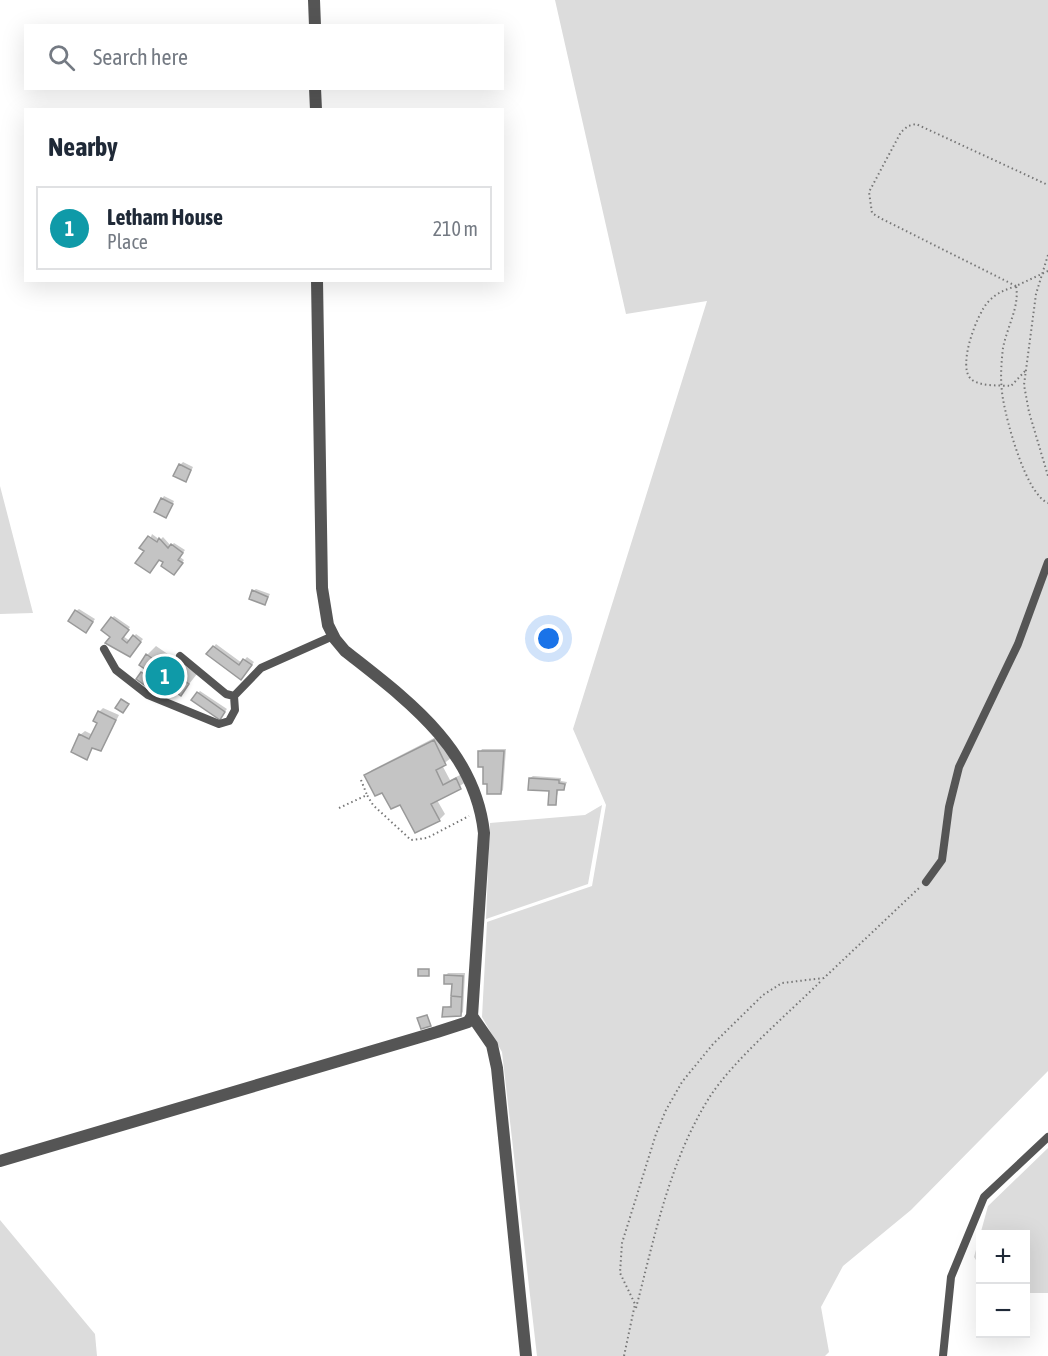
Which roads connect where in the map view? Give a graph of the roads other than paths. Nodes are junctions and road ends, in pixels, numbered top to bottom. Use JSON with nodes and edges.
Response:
{"nodes":[{"id":1,"x":314,"y":0,"type":"edge"},
{"id":2,"x":315,"y":24,"type":"edge"},
{"id":3,"x":315,"y":90,"type":"edge"},
{"id":4,"x":316,"y":108,"type":"edge"},
{"id":5,"x":317,"y":282,"type":"edge"},
{"id":6,"x":1048,"y":562,"type":"edge"},
{"id":7,"x":333,"y":636,"type":"junction"},
{"id":8,"x":104,"y":649,"type":"dead end"},
{"id":9,"x":180,"y":656,"type":"dead end"},
{"id":10,"x":234,"y":696,"type":"junction"},
{"id":11,"x":926,"y":882,"type":"road end"},
{"id":12,"x":472,"y":1016,"type":"junction"},
{"id":13,"x":1048,"y":1137,"type":"edge"},
{"id":14,"x":0,"y":1161,"type":"edge"},
{"id":15,"x":526,"y":1356,"type":"edge"},
{"id":16,"x":943,"y":1356,"type":"edge"}],
"edges":[{"from":1,"to":2,"type":"street"},
{"from":3,"to":4,"type":"street"},
{"from":5,"to":7,"type":"street"},
{"from":6,"to":11,"type":"lane"},
{"from":7,"to":10,"type":"lane"},
{"from":7,"to":12,"type":"street"},
{"from":8,"to":10,"type":"lane"},
{"from":9,"to":10,"type":"lane"},
{"from":12,"to":14,"type":"street"},
{"from":12,"to":15,"type":"street"},
{"from":13,"to":16,"type":"lane"}]}
